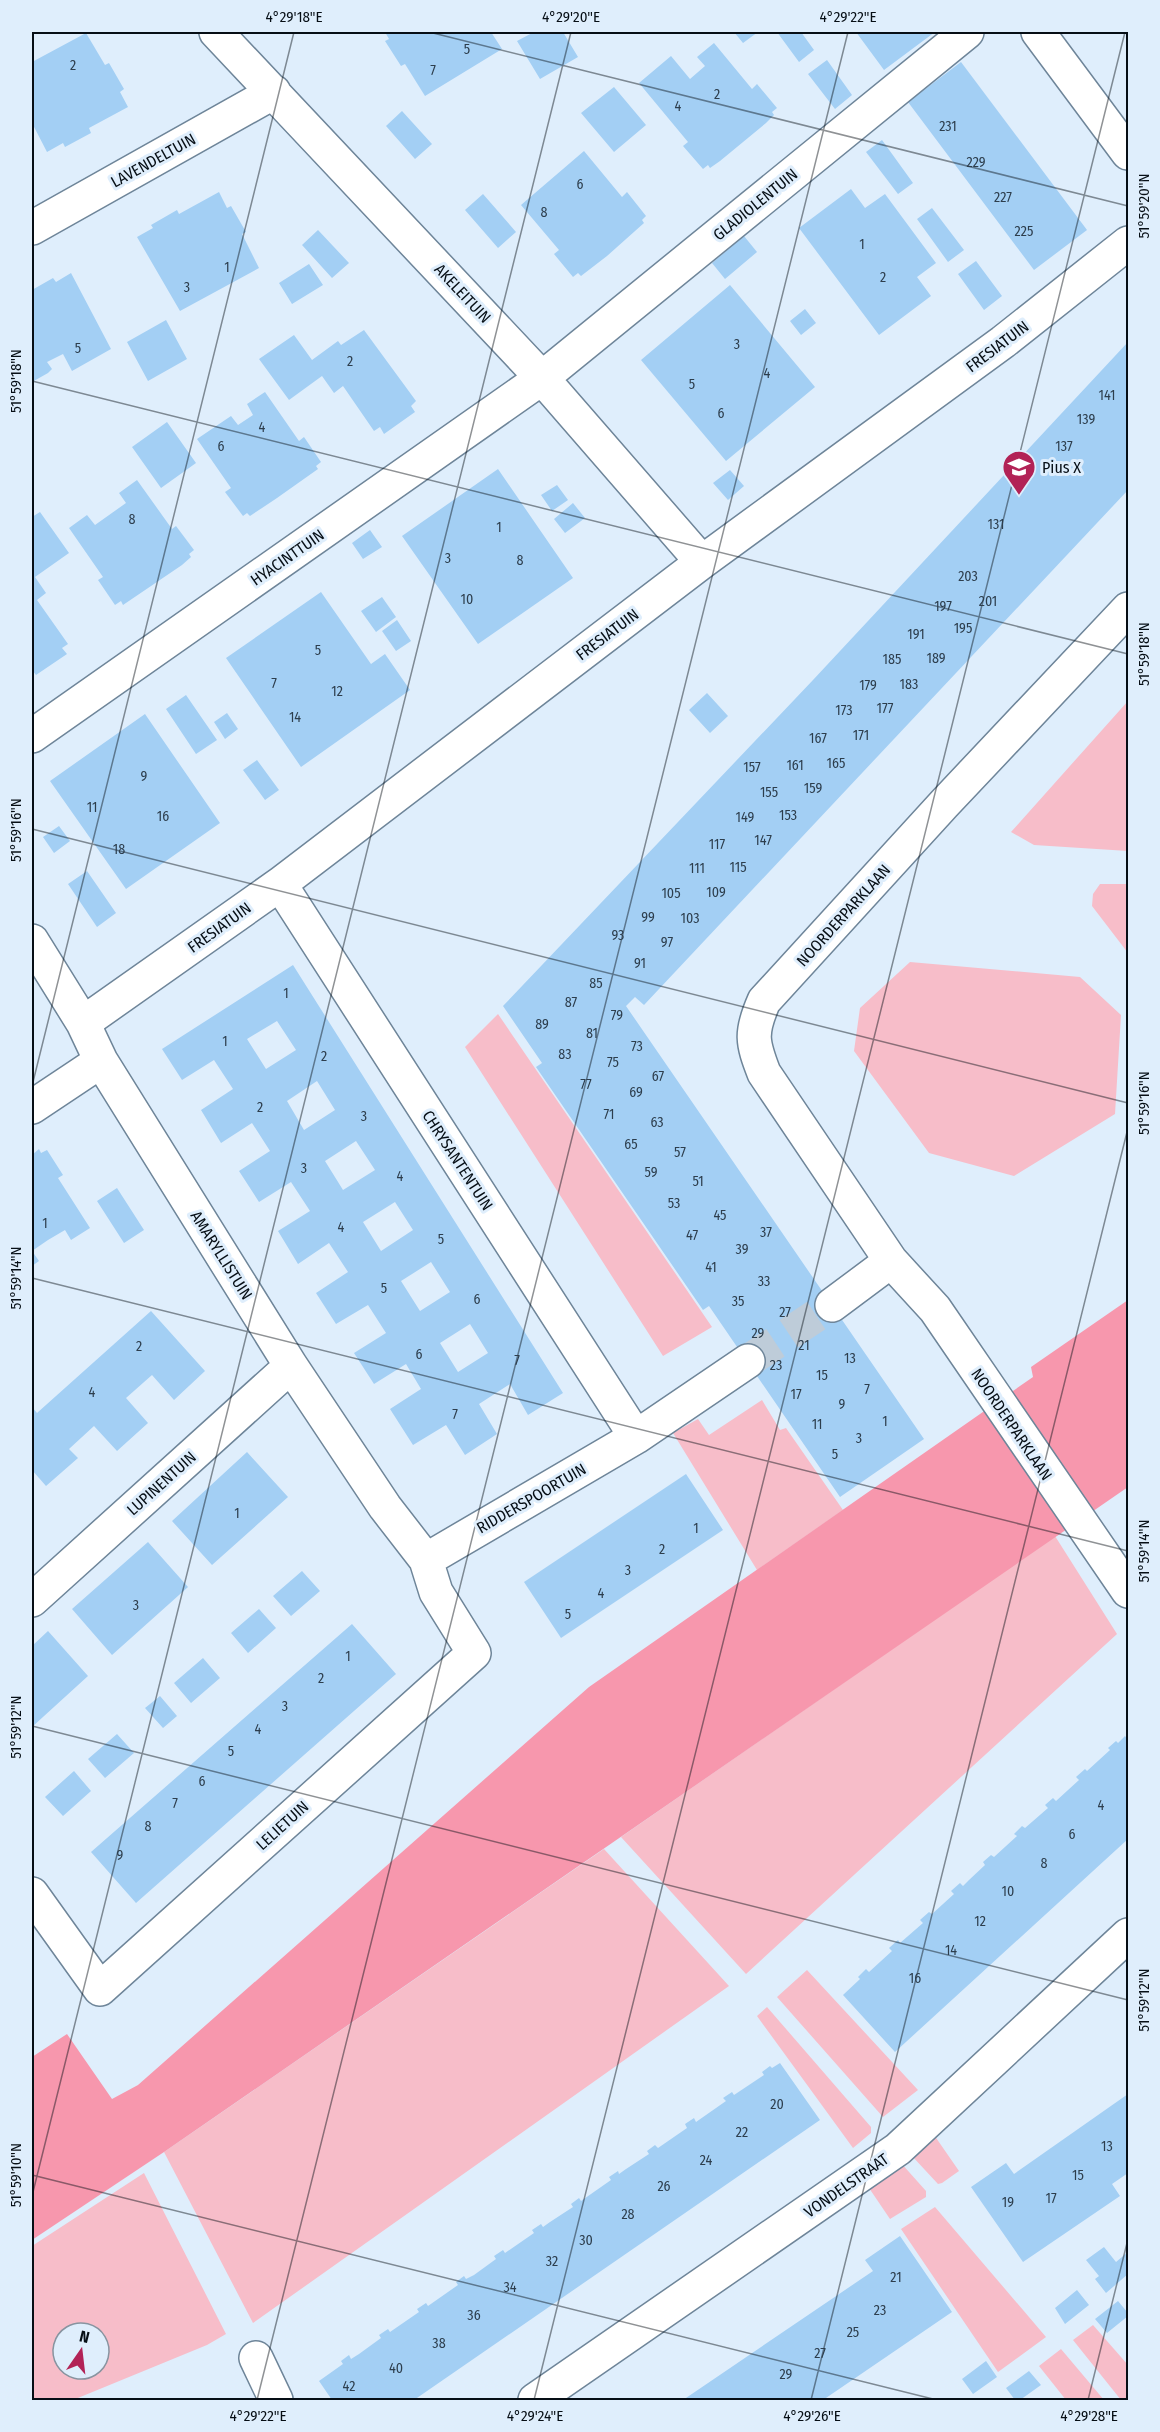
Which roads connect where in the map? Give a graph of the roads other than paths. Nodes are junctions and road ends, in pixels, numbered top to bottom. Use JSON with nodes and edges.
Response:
{"nodes":[{"id":1,"x":967,"y":32,"type":"edge"},
{"id":2,"x":1038,"y":32,"type":"edge"},
{"id":3,"x":232,"y":36,"type":"edge"},
{"id":4,"x":274,"y":92,"type":"junction"},
{"id":5,"x":1128,"y":153,"type":"edge"},
{"id":6,"x":32,"y":228,"type":"edge"},
{"id":7,"x":1128,"y":243,"type":"edge"},
{"id":8,"x":542,"y":378,"type":"junction"},
{"id":9,"x":702,"y":562,"type":"junction"},
{"id":10,"x":1128,"y":609,"type":"edge"},
{"id":11,"x":32,"y":736,"type":"edge"},
{"id":12,"x":280,"y":884,"type":"junction"},
{"id":13,"x":32,"y":941,"type":"edge"},
{"id":14,"x":83,"y":1023,"type":"junction"},
{"id":15,"x":101,"y":1061,"type":"junction"},
{"id":16,"x":32,"y":1107,"type":"edge"},
{"id":17,"x":891,"y":1262,"type":"junction"},
{"id":18,"x":832,"y":1305,"type":"tunnel mouth"},
{"id":19,"x":748,"y":1361,"type":"tunnel mouth"},
{"id":20,"x":291,"y":1366,"type":"junction"},
{"id":21,"x":636,"y":1437,"type":"junction"},
{"id":22,"x":426,"y":1560,"type":"junction"},
{"id":23,"x":1128,"y":1592,"type":"edge"},
{"id":24,"x":32,"y":1600,"type":"edge"},
{"id":25,"x":32,"y":1894,"type":"edge"},
{"id":26,"x":1128,"y":1935,"type":"edge"},
{"id":27,"x":256,"y":2358,"type":"dead end"},
{"id":28,"x":276,"y":2400,"type":"edge"},
{"id":29,"x":535,"y":2400,"type":"edge"}],
"edges":[{"from":1,"to":8,"type":"street","name":"GLADIOLENTUIN"},
{"from":2,"to":5,"type":"street"},
{"from":3,"to":4,"type":"street","name":"AKELEITUIN"},
{"from":4,"to":6,"type":"street","name":"LAVENDELTUIN"},
{"from":4,"to":8,"type":"street","name":"AKELEITUIN"},
{"from":7,"to":9,"type":"street","name":"FRESIATUIN"},
{"from":8,"to":9,"type":"street","name":"AKELEITUIN"},
{"from":8,"to":11,"type":"street","name":"HYACINTTUIN"},
{"from":9,"to":12,"type":"street","name":"FRESIATUIN"},
{"from":10,"to":17,"type":"street","name":"NOORDERPARKLAAN"},
{"from":12,"to":14,"type":"street","name":"FRESIATUIN"},
{"from":12,"to":21,"type":"street","name":"CHRYSANTENTUIN"},
{"from":13,"to":14,"type":"street","name":"AMARYLLISTUIN"},
{"from":14,"to":15,"type":"street","name":"AMARYLLISTUIN"},
{"from":15,"to":16,"type":"street"},
{"from":15,"to":20,"type":"street","name":"AMARYLLISTUIN"},
{"from":17,"to":18,"type":"street"},
{"from":17,"to":23,"type":"street","name":"NOORDERPARKLAAN"},
{"from":19,"to":21,"type":"street"},
{"from":20,"to":22,"type":"street","name":"AMARYLLISTUIN"},
{"from":20,"to":24,"type":"street","name":"LUPINENTUIN"},
{"from":21,"to":22,"type":"street","name":"RIDDERSPOORTUIN"},
{"from":22,"to":25,"type":"street","name":"LELIETUIN"},
{"from":26,"to":29,"type":"street","name":"VONDELSTRAAT"},
{"from":27,"to":28,"type":"street"}]}
